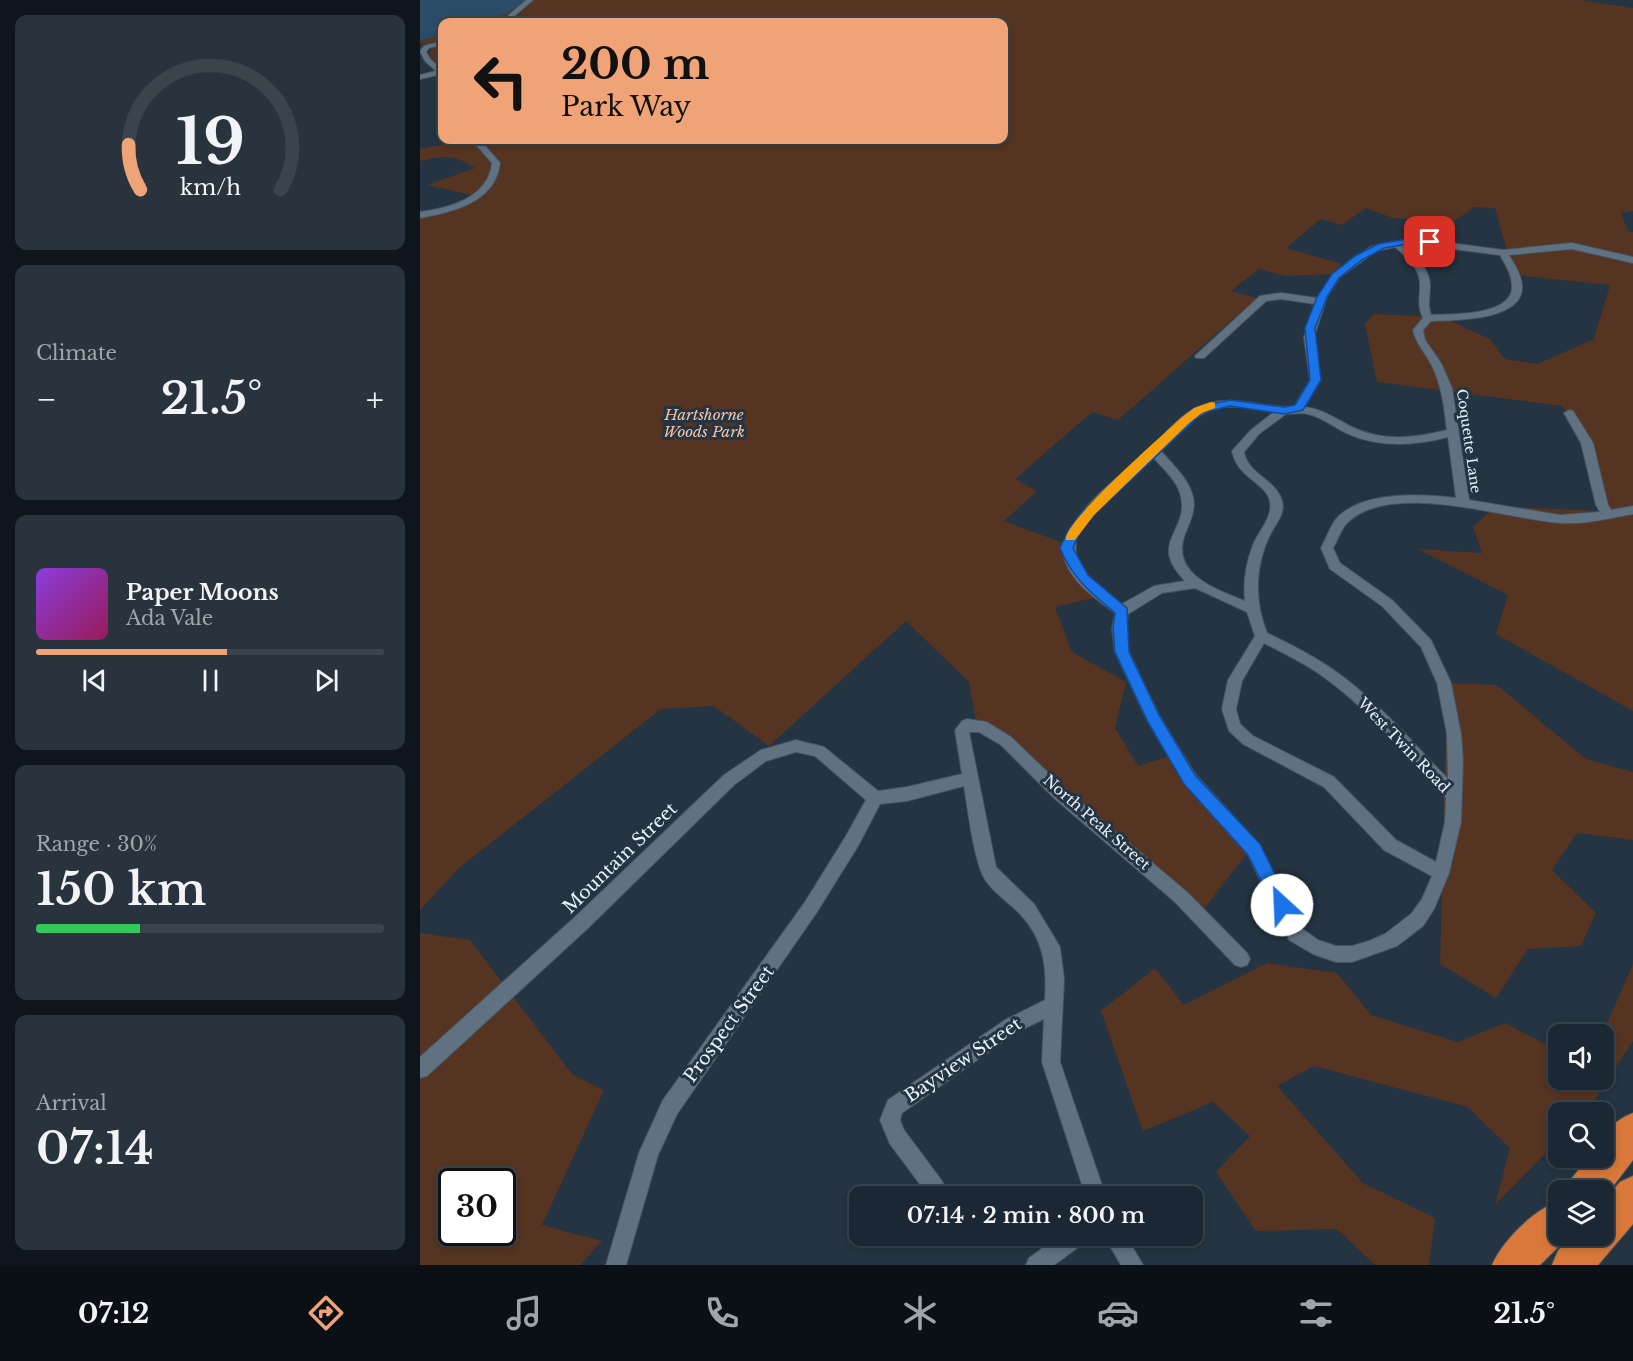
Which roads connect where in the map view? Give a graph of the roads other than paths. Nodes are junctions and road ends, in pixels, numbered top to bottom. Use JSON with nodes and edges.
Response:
{"nodes":[{"id":1,"x":530,"y":0,"type":"edge"},
{"id":2,"x":509,"y":18,"type":"edge"},
{"id":3,"x":438,"y":44,"type":"edge"},
{"id":4,"x":438,"y":68,"type":"edge"},
{"id":5,"x":438,"y":73,"type":"edge"},
{"id":6,"x":420,"y":77,"type":"edge"},
{"id":7,"x":479,"y":144,"type":"edge"},
{"id":8,"x":420,"y":215,"type":"edge"},
{"id":9,"x":1395,"y":243,"type":"junction"},
{"id":10,"x":1503,"y":253,"type":"junction"},
{"id":11,"x":1633,"y":260,"type":"edge"},
{"id":12,"x":1321,"y":302,"type":"junction"},
{"id":13,"x":1428,"y":318,"type":"junction"},
{"id":14,"x":1200,"y":356,"type":"dead end"},
{"id":15,"x":1299,"y":408,"type":"junction"},
{"id":16,"x":1283,"y":412,"type":"junction"},
{"id":17,"x":1569,"y":413,"type":"dead end"},
{"id":18,"x":1452,"y":432,"type":"junction"},
{"id":19,"x":1155,"y":451,"type":"junction"},
{"id":20,"x":1463,"y":503,"type":"junction"},
{"id":21,"x":1633,"y":510,"type":"edge"},
{"id":22,"x":1607,"y":513,"type":"junction"},
{"id":23,"x":1194,"y":584,"type":"junction"},
{"id":24,"x":1252,"y":609,"type":"junction"},
{"id":25,"x":1122,"y":611,"type":"junction"},
{"id":26,"x":1262,"y":636,"type":"junction"},
{"id":27,"x":968,"y":779,"type":"junction"},
{"id":28,"x":868,"y":793,"type":"junction"},
{"id":29,"x":1454,"y":796,"type":"junction"},
{"id":30,"x":1441,"y":873,"type":"junction"},
{"id":31,"x":1241,"y":959,"type":"dead end"},
{"id":32,"x":1053,"y":1005,"type":"junction"},
{"id":33,"x":420,"y":1069,"type":"edge"},
{"id":34,"x":1633,"y":1131,"type":"edge"},
{"id":35,"x":1594,"y":1180,"type":"edge"},
{"id":36,"x":934,"y":1186,"type":"edge"},
{"id":37,"x":1092,"y":1186,"type":"edge"},
{"id":38,"x":1633,"y":1195,"type":"edge"},
{"id":39,"x":1614,"y":1217,"type":"edge"},
{"id":40,"x":1548,"y":1230,"type":"edge"},
{"id":41,"x":1063,"y":1246,"type":"edge"},
{"id":42,"x":1121,"y":1246,"type":"edge"},
{"id":43,"x":1589,"y":1246,"type":"edge"},
{"id":44,"x":616,"y":1265,"type":"edge"},
{"id":45,"x":1036,"y":1265,"type":"edge"},
{"id":46,"x":1133,"y":1265,"type":"edge"},
{"id":47,"x":1512,"y":1265,"type":"edge"},
{"id":48,"x":1572,"y":1265,"type":"edge"}],
"edges":[{"from":1,"to":2,"type":"street"},
{"from":3,"to":4,"type":"street"},
{"from":5,"to":6,"type":"street"},
{"from":7,"to":8,"type":"street"},
{"from":9,"to":10,"type":"street"},
{"from":9,"to":12,"type":"street"},
{"from":9,"to":13,"type":"street"},
{"from":10,"to":11,"type":"street"},
{"from":10,"to":13,"type":"street"},
{"from":12,"to":14,"type":"street"},
{"from":12,"to":15,"type":"street"},
{"from":13,"to":18,"type":"street","name":"Coquette Lane"},
{"from":15,"to":16,"type":"street"},
{"from":15,"to":18,"type":"street"},
{"from":16,"to":19,"type":"street"},
{"from":16,"to":24,"type":"street"},
{"from":17,"to":22,"type":"street"},
{"from":18,"to":20,"type":"street","name":"Coquette Lane"},
{"from":19,"to":23,"type":"street"},
{"from":19,"to":25,"type":"street"},
{"from":20,"to":22,"type":"street"},
{"from":20,"to":29,"type":"street"},
{"from":21,"to":22,"type":"street"},
{"from":23,"to":24,"type":"street"},
{"from":23,"to":25,"type":"street"},
{"from":24,"to":26,"type":"street"},
{"from":25,"to":30,"type":"street"},
{"from":26,"to":29,"type":"street","name":"West Twin Road"},
{"from":26,"to":30,"type":"street"},
{"from":27,"to":28,"type":"street"},
{"from":27,"to":31,"type":"street","name":"North Peak Street"},
{"from":27,"to":32,"type":"street"},
{"from":28,"to":33,"type":"street","name":"Mountain Street"},
{"from":28,"to":44,"type":"street","name":"Prospect Street"},
{"from":29,"to":30,"type":"street"},
{"from":32,"to":36,"type":"street","name":"Bayview Street"},
{"from":32,"to":37,"type":"street"},
{"from":34,"to":35,"type":"highway"},
{"from":38,"to":39,"type":"highway"},
{"from":40,"to":47,"type":"highway"},
{"from":41,"to":45,"type":"street"},
{"from":42,"to":46,"type":"street"},
{"from":43,"to":48,"type":"highway"}]}
